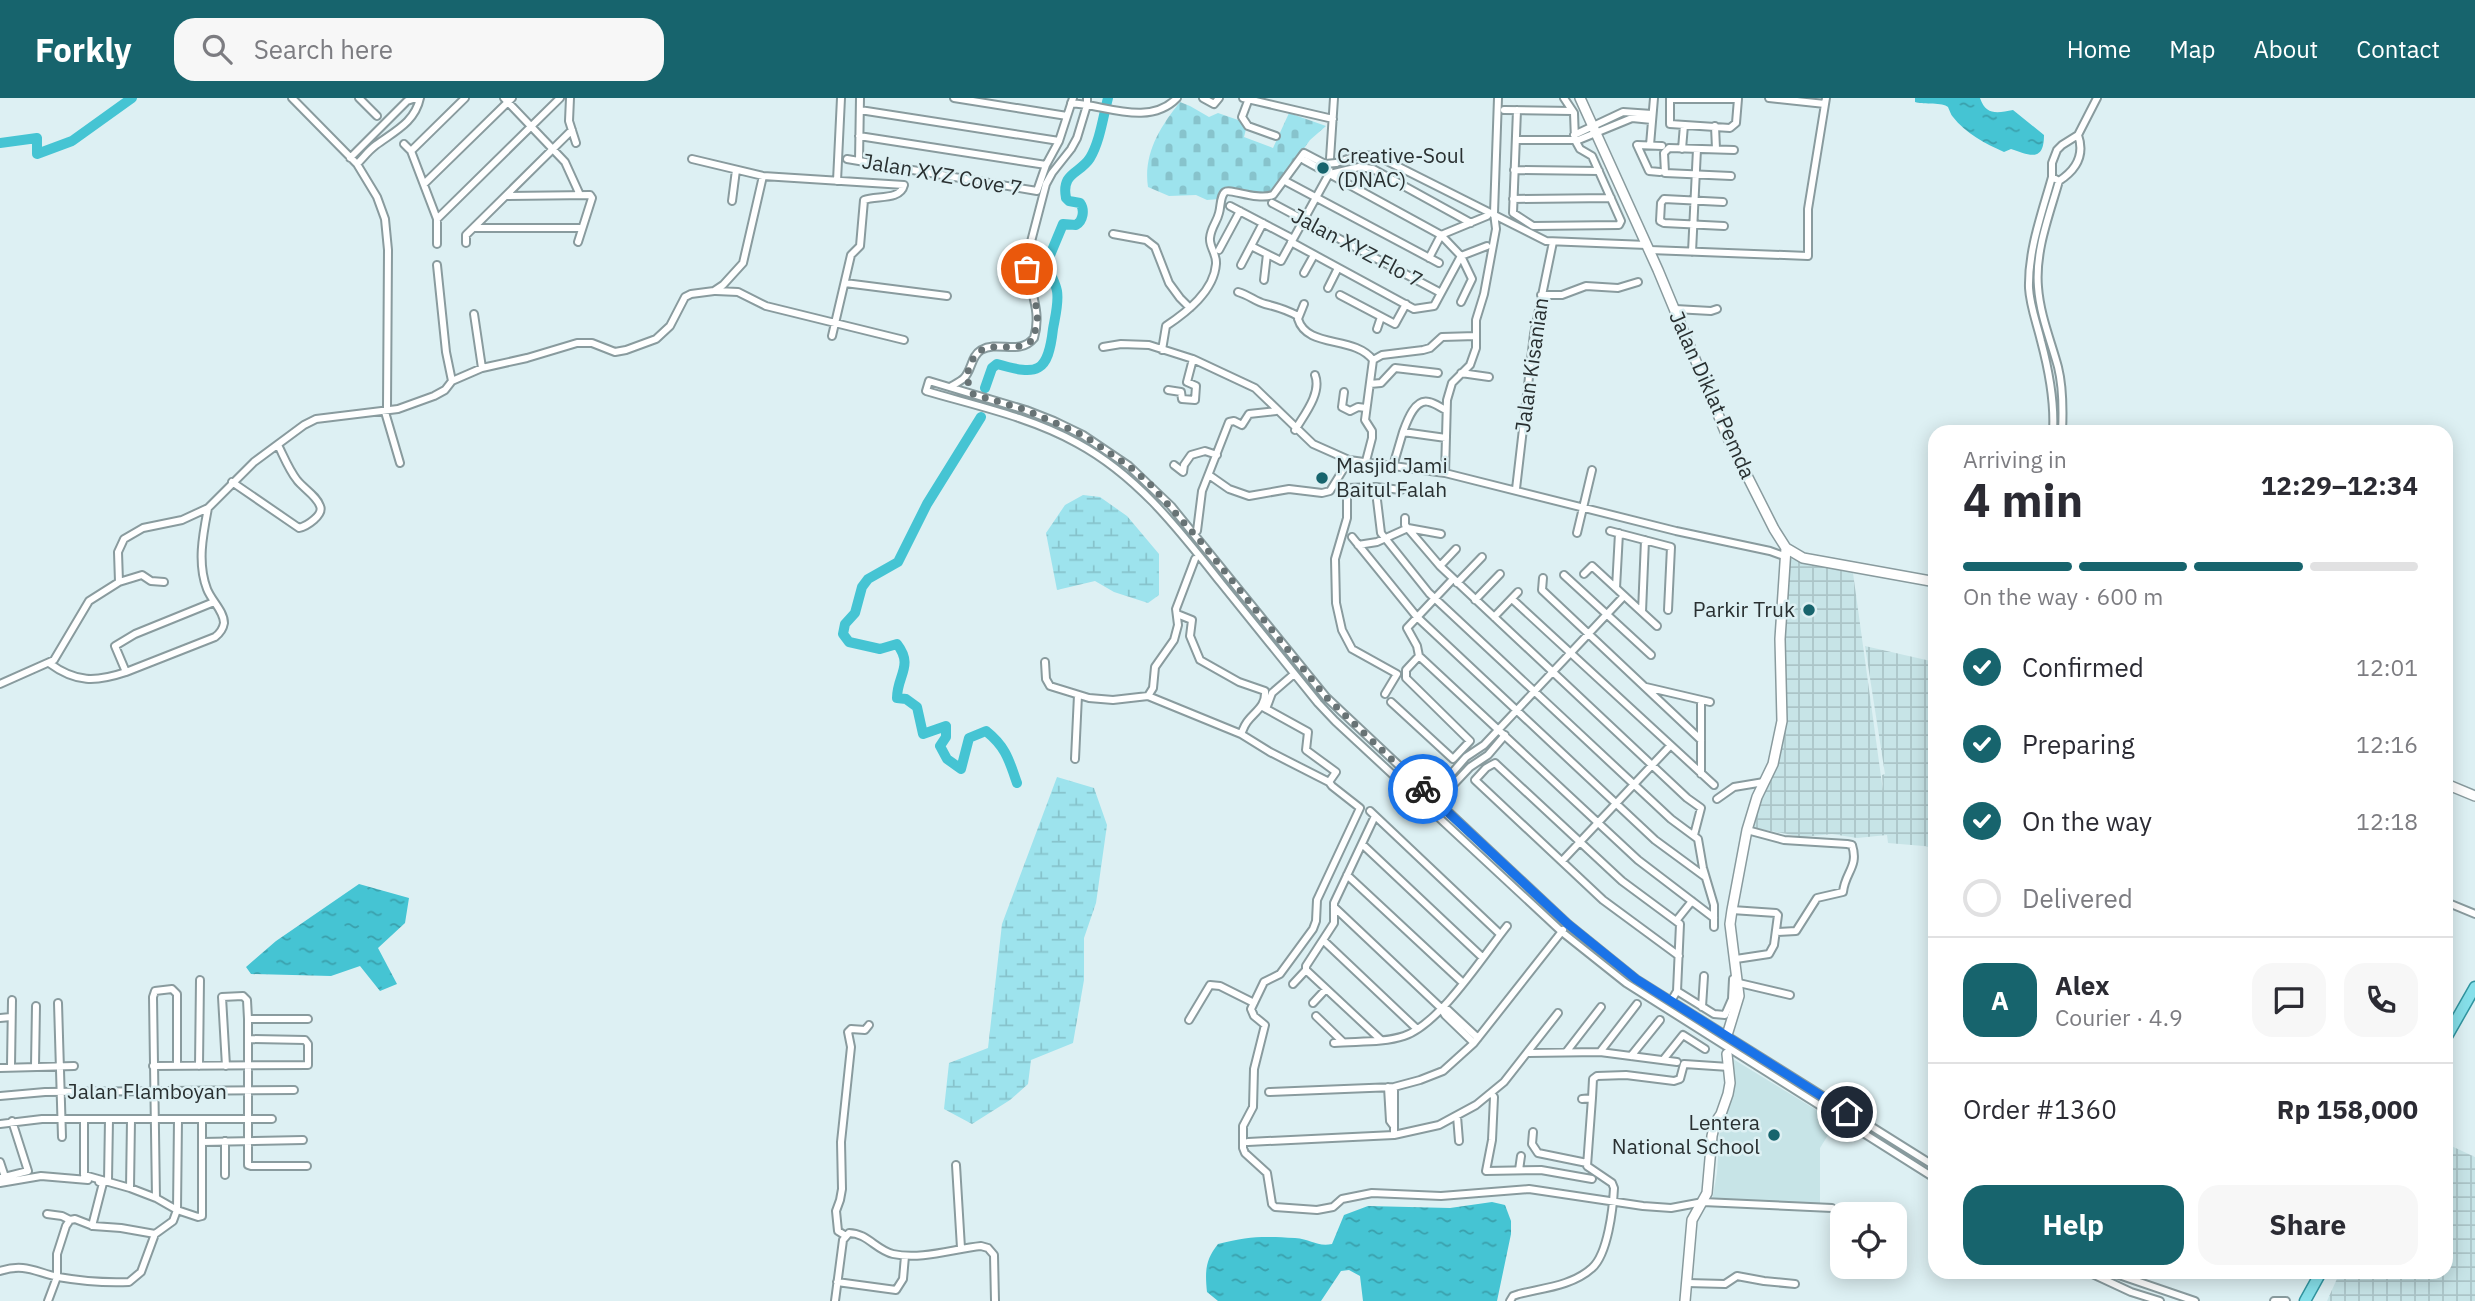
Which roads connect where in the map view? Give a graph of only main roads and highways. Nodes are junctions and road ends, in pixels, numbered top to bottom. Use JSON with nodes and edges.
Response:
{"nodes":[{"id":1,"x":2475,"y":987,"type":"edge"},
{"id":2,"x":2453,"y":1026,"type":"edge"},
{"id":3,"x":2317,"y":1279,"type":"edge"},
{"id":4,"x":2305,"y":1301,"type":"edge"}],
"edges":[{"from":1,"to":2,"type":"main road"},
{"from":3,"to":4,"type":"main road"}]}
